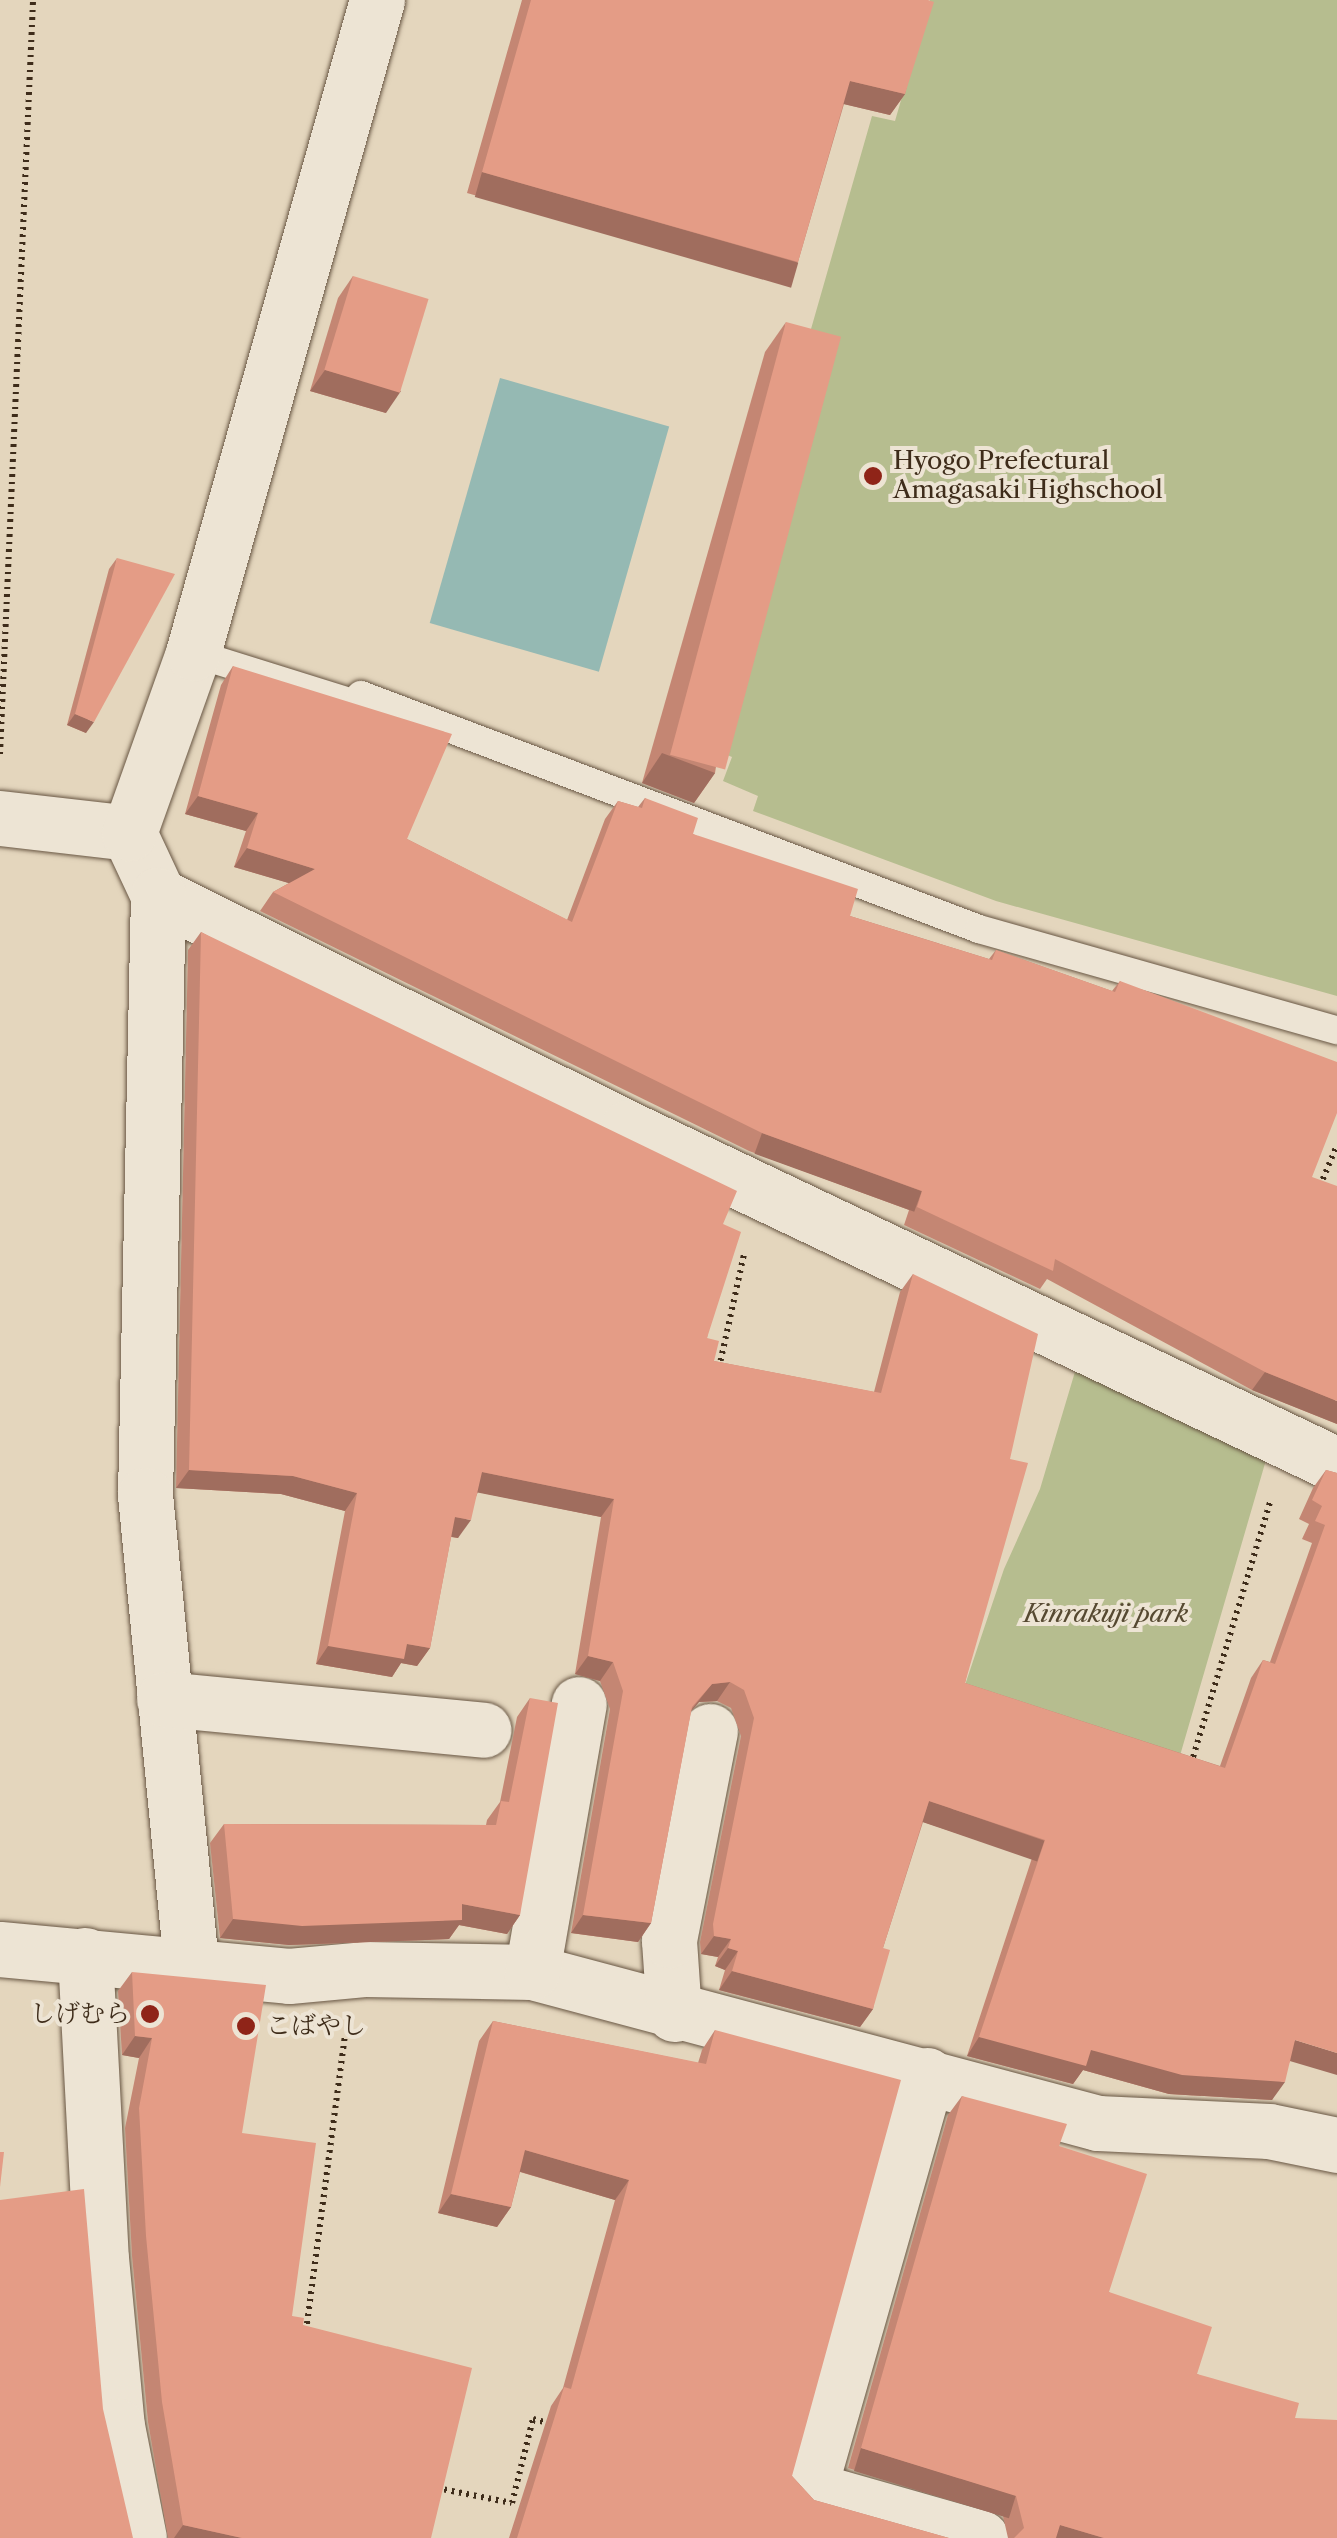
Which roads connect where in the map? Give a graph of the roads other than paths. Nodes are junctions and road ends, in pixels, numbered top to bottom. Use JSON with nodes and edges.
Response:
{"nodes":[{"id":1,"x":377,"y":0,"type":"edge"},
{"id":2,"x":193,"y":653,"type":"junction"},
{"id":3,"x":0,"y":818,"type":"edge"},
{"id":4,"x":128,"y":834,"type":"junction"},
{"id":5,"x":158,"y":895,"type":"junction"},
{"id":6,"x":1337,"y":1030,"type":"edge"},
{"id":7,"x":1337,"y":1465,"type":"edge"},
{"id":8,"x":164,"y":1700,"type":"junction"},
{"id":9,"x":579,"y":1704,"type":"dead end"},
{"id":10,"x":484,"y":1730,"type":"dead end"},
{"id":11,"x":710,"y":1731,"type":"dead end"},
{"id":12,"x":0,"y":1949,"type":"edge"},
{"id":13,"x":84,"y":1955,"type":"junction"},
{"id":14,"x":191,"y":1965,"type":"junction"},
{"id":15,"x":532,"y":1972,"type":"junction"},
{"id":16,"x":674,"y":2014,"type":"junction"},
{"id":17,"x":928,"y":2075,"type":"junction"},
{"id":18,"x":1337,"y":2145,"type":"edge"},
{"id":19,"x":900,"y":2526,"type":"edge"},
{"id":20,"x":139,"y":2538,"type":"edge"},
{"id":21,"x":980,"y":2538,"type":"edge"}],
"edges":[{"from":1,"to":2,"type":"street"},
{"from":2,"to":4,"type":"street"},
{"from":2,"to":6,"type":"lane"},
{"from":3,"to":4,"type":"street"},
{"from":4,"to":5,"type":"street"},
{"from":5,"to":7,"type":"street"},
{"from":5,"to":8,"type":"street"},
{"from":8,"to":10,"type":"street"},
{"from":8,"to":14,"type":"street"},
{"from":9,"to":15,"type":"street"},
{"from":11,"to":16,"type":"street"},
{"from":12,"to":13,"type":"street"},
{"from":13,"to":14,"type":"street"},
{"from":13,"to":20,"type":"street"},
{"from":14,"to":15,"type":"street"},
{"from":15,"to":16,"type":"street"},
{"from":16,"to":17,"type":"street"},
{"from":17,"to":18,"type":"street"},
{"from":17,"to":19,"type":"street"},
{"from":19,"to":21,"type":"street"}]}
